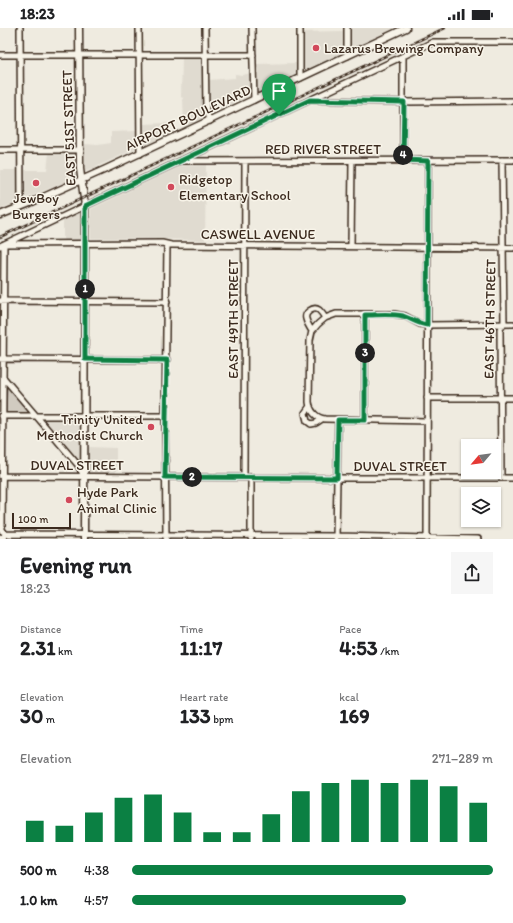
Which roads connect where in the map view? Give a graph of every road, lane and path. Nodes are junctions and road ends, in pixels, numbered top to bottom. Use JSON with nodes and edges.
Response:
{"nodes":[{"id":1,"x":20,"y":28,"type":"edge"},
{"id":2,"x":79,"y":28,"type":"edge"},
{"id":3,"x":139,"y":28,"type":"edge"},
{"id":4,"x":204,"y":28,"type":"edge"},
{"id":5,"x":252,"y":28,"type":"edge"},
{"id":6,"x":300,"y":28,"type":"edge"},
{"id":7,"x":347,"y":28,"type":"edge"},
{"id":8,"x":406,"y":28,"type":"edge"},
{"id":9,"x":513,"y":42,"type":"edge"},
{"id":10,"x":0,"y":55,"type":"edge"},
{"id":11,"x":20,"y":55,"type":"junction"},
{"id":12,"x":79,"y":55,"type":"junction"},
{"id":13,"x":139,"y":55,"type":"junction"},
{"id":14,"x":205,"y":55,"type":"junction"},
{"id":15,"x":253,"y":55,"type":"junction"},
{"id":16,"x":347,"y":56,"type":"junction"},
{"id":17,"x":403,"y":56,"type":"junction"},
{"id":18,"x":300,"y":78,"type":"junction"},
{"id":19,"x":254,"y":100,"type":"junction"},
{"id":20,"x":310,"y":100,"type":"junction"},
{"id":21,"x":513,"y":101,"type":"edge"},
{"id":22,"x":404,"y":102,"type":"junction"},
{"id":23,"x":210,"y":121,"type":"junction"},
{"id":24,"x":0,"y":150,"type":"edge"},
{"id":25,"x":21,"y":150,"type":"junction"},
{"id":26,"x":81,"y":150,"type":"junction"},
{"id":27,"x":140,"y":154,"type":"junction"},
{"id":28,"x":352,"y":160,"type":"junction"},
{"id":29,"x":403,"y":160,"type":"junction"},
{"id":30,"x":502,"y":160,"type":"junction"},
{"id":31,"x":513,"y":160,"type":"edge"},
{"id":32,"x":181,"y":161,"type":"junction"},
{"id":33,"x":245,"y":161,"type":"junction"},
{"id":34,"x":428,"y":161,"type":"junction"},
{"id":35,"x":81,"y":180,"type":"junction"},
{"id":36,"x":85,"y":206,"type":"junction"},
{"id":37,"x":21,"y":207,"type":"junction"},
{"id":38,"x":0,"y":215,"type":"edge"},
{"id":39,"x":86,"y":244,"type":"junction"},
{"id":40,"x":2,"y":245,"type":"edge"},
{"id":41,"x":167,"y":245,"type":"junction"},
{"id":42,"x":245,"y":246,"type":"junction"},
{"id":43,"x":351,"y":246,"type":"junction"},
{"id":44,"x":428,"y":247,"type":"junction"},
{"id":45,"x":504,"y":248,"type":"junction"},
{"id":46,"x":513,"y":248,"type":"edge"},
{"id":47,"x":2,"y":301,"type":"edge"},
{"id":48,"x":85,"y":301,"type":"junction"},
{"id":49,"x":167,"y":302,"type":"junction"},
{"id":50,"x":365,"y":315,"type":"junction"},
{"id":51,"x":326,"y":318,"type":"junction"},
{"id":52,"x":504,"y":324,"type":"junction"},
{"id":53,"x":513,"y":324,"type":"edge"},
{"id":54,"x":427,"y":325,"type":"junction"},
{"id":55,"x":312,"y":331,"type":"junction"},
{"id":56,"x":2,"y":359,"type":"edge"},
{"id":57,"x":85,"y":359,"type":"junction"},
{"id":58,"x":167,"y":360,"type":"junction"},
{"id":59,"x":1,"y":374,"type":"edge"},
{"id":60,"x":427,"y":398,"type":"junction"},
{"id":61,"x":501,"y":398,"type":"junction"},
{"id":62,"x":513,"y":398,"type":"edge"},
{"id":63,"x":310,"y":406,"type":"junction"},
{"id":64,"x":1,"y":416,"type":"edge"},
{"id":65,"x":37,"y":416,"type":"junction"},
{"id":66,"x":166,"y":416,"type":"junction"},
{"id":67,"x":84,"y":417,"type":"junction"},
{"id":68,"x":322,"y":419,"type":"junction"},
{"id":69,"x":338,"y":420,"type":"junction"},
{"id":70,"x":365,"y":420,"type":"junction"},
{"id":71,"x":427,"y":420,"type":"junction"},
{"id":72,"x":501,"y":439,"type":"edge"},
{"id":73,"x":1,"y":476,"type":"edge"},
{"id":74,"x":84,"y":476,"type":"junction"},
{"id":75,"x":165,"y":477,"type":"junction"},
{"id":76,"x":244,"y":477,"type":"junction"},
{"id":77,"x":251,"y":477,"type":"junction"},
{"id":78,"x":337,"y":478,"type":"junction"},
{"id":79,"x":426,"y":478,"type":"junction"},
{"id":80,"x":461,"y":478,"type":"edge"},
{"id":81,"x":501,"y":478,"type":"edge"},
{"id":82,"x":513,"y":478,"type":"edge"},
{"id":83,"x":2,"y":535,"type":"edge"},
{"id":84,"x":84,"y":537,"type":"edge"},
{"id":85,"x":166,"y":538,"type":"edge"},
{"id":86,"x":251,"y":538,"type":"edge"},
{"id":87,"x":336,"y":538,"type":"edge"},
{"id":88,"x":427,"y":539,"type":"edge"},
{"id":89,"x":478,"y":539,"type":"edge"}],
"edges":[{"from":1,"to":11,"type":"street"},
{"from":2,"to":12,"type":"main road","name":"EAST 51ST STREET"},
{"from":3,"to":13,"type":"street"},
{"from":4,"to":14,"type":"street"},
{"from":5,"to":15,"type":"street"},
{"from":6,"to":18,"type":"street"},
{"from":7,"to":16,"type":"street"},
{"from":8,"to":16,"type":"main road","name":"AIRPORT BOULEVARD"},
{"from":9,"to":17,"type":"street"},
{"from":10,"to":11,"type":"street"},
{"from":11,"to":12,"type":"street"},
{"from":11,"to":25,"type":"street"},
{"from":12,"to":13,"type":"street"},
{"from":12,"to":26,"type":"main road","name":"EAST 51ST STREET"},
{"from":13,"to":14,"type":"street"},
{"from":13,"to":27,"type":"street"},
{"from":14,"to":15,"type":"street"},
{"from":14,"to":23,"type":"street"},
{"from":15,"to":19,"type":"street"},
{"from":16,"to":18,"type":"main road","name":"AIRPORT BOULEVARD"},
{"from":17,"to":20,"type":"street"},
{"from":17,"to":22,"type":"street"},
{"from":18,"to":19,"type":"main road","name":"AIRPORT BOULEVARD"},
{"from":19,"to":23,"type":"main road","name":"AIRPORT BOULEVARD"},
{"from":20,"to":22,"type":"street"},
{"from":20,"to":32,"type":"street"},
{"from":21,"to":22,"type":"street"},
{"from":22,"to":29,"type":"street"},
{"from":23,"to":27,"type":"main road","name":"AIRPORT BOULEVARD"},
{"from":24,"to":25,"type":"street"},
{"from":25,"to":26,"type":"street"},
{"from":25,"to":37,"type":"street"},
{"from":26,"to":35,"type":"main road","name":"EAST 51ST STREET"},
{"from":27,"to":35,"type":"main road","name":"AIRPORT BOULEVARD"},
{"from":28,"to":29,"type":"street","name":"RED RIVER STREET"},
{"from":28,"to":33,"type":"street","name":"RED RIVER STREET"},
{"from":28,"to":43,"type":"street"},
{"from":29,"to":34,"type":"street","name":"RED RIVER STREET"},
{"from":30,"to":31,"type":"street","name":"RED RIVER STREET"},
{"from":30,"to":34,"type":"street","name":"RED RIVER STREET"},
{"from":30,"to":45,"type":"street","name":"EAST 46TH STREET"},
{"from":32,"to":33,"type":"street","name":"RED RIVER STREET"},
{"from":32,"to":36,"type":"street"},
{"from":33,"to":42,"type":"street","name":"EAST 49TH STREET"},
{"from":34,"to":44,"type":"street"},
{"from":35,"to":36,"type":"main road","name":"EAST 51ST STREET"},
{"from":35,"to":37,"type":"main road","name":"AIRPORT BOULEVARD"},
{"from":36,"to":39,"type":"main road","name":"EAST 51ST STREET"},
{"from":36,"to":40,"type":"street"},
{"from":37,"to":38,"type":"main road","name":"AIRPORT BOULEVARD"},
{"from":39,"to":40,"type":"street","name":"CASWELL AVENUE"},
{"from":39,"to":41,"type":"street","name":"CASWELL AVENUE"},
{"from":39,"to":48,"type":"main road","name":"EAST 51ST STREET"},
{"from":40,"to":47,"type":"street"},
{"from":41,"to":42,"type":"street","name":"CASWELL AVENUE"},
{"from":41,"to":49,"type":"street"},
{"from":42,"to":43,"type":"street","name":"CASWELL AVENUE"},
{"from":42,"to":76,"type":"street","name":"EAST 49TH STREET"},
{"from":43,"to":44,"type":"street","name":"CASWELL AVENUE"},
{"from":44,"to":45,"type":"street","name":"CASWELL AVENUE"},
{"from":44,"to":54,"type":"street"},
{"from":45,"to":46,"type":"street","name":"CASWELL AVENUE"},
{"from":45,"to":52,"type":"street","name":"EAST 46TH STREET"},
{"from":47,"to":48,"type":"street"},
{"from":47,"to":56,"type":"street"},
{"from":48,"to":49,"type":"street"},
{"from":48,"to":57,"type":"main road","name":"EAST 51ST STREET"},
{"from":49,"to":58,"type":"street"},
{"from":50,"to":51,"type":"street"},
{"from":50,"to":54,"type":"street"},
{"from":50,"to":70,"type":"street"},
{"from":51,"to":55,"type":"street"},
{"from":51,"to":55,"type":"street"},
{"from":52,"to":53,"type":"street"},
{"from":52,"to":54,"type":"street"},
{"from":52,"to":61,"type":"street","name":"EAST 46TH STREET"},
{"from":54,"to":60,"type":"street"},
{"from":55,"to":63,"type":"street"},
{"from":56,"to":57,"type":"street"},
{"from":56,"to":59,"type":"street"},
{"from":57,"to":58,"type":"street"},
{"from":57,"to":67,"type":"main road","name":"EAST 51ST STREET"},
{"from":58,"to":66,"type":"street"},
{"from":59,"to":64,"type":"street"},
{"from":59,"to":65,"type":"street"},
{"from":60,"to":61,"type":"street"},
{"from":60,"to":71,"type":"street"},
{"from":61,"to":62,"type":"street"},
{"from":61,"to":72,"type":"street","name":"EAST 46TH STREET"},
{"from":63,"to":68,"type":"street"},
{"from":63,"to":68,"type":"street"},
{"from":64,"to":65,"type":"street"},
{"from":64,"to":73,"type":"street"},
{"from":65,"to":67,"type":"street"},
{"from":65,"to":74,"type":"street"},
{"from":66,"to":67,"type":"street"},
{"from":66,"to":75,"type":"street"},
{"from":67,"to":74,"type":"main road","name":"EAST 51ST STREET"},
{"from":68,"to":69,"type":"street"},
{"from":69,"to":70,"type":"street"},
{"from":69,"to":78,"type":"street"},
{"from":70,"to":71,"type":"street"},
{"from":71,"to":79,"type":"street"},
{"from":73,"to":74,"type":"street","name":"DUVAL STREET"},
{"from":73,"to":83,"type":"street"},
{"from":74,"to":75,"type":"street","name":"DUVAL STREET"},
{"from":74,"to":84,"type":"main road","name":"EAST 51ST STREET"},
{"from":75,"to":76,"type":"street","name":"DUVAL STREET"},
{"from":75,"to":85,"type":"street"},
{"from":76,"to":77,"type":"street","name":"DUVAL STREET"},
{"from":77,"to":78,"type":"street","name":"DUVAL STREET"},
{"from":77,"to":86,"type":"street"},
{"from":78,"to":79,"type":"street","name":"DUVAL STREET"},
{"from":78,"to":87,"type":"street"},
{"from":79,"to":80,"type":"street","name":"DUVAL STREET"},
{"from":79,"to":88,"type":"street"},
{"from":81,"to":82,"type":"street","name":"DUVAL STREET"},
{"from":83,"to":84,"type":"street"},
{"from":84,"to":85,"type":"street"},
{"from":85,"to":86,"type":"street"},
{"from":86,"to":87,"type":"street"},
{"from":87,"to":88,"type":"street"},
{"from":88,"to":89,"type":"street"}]}
